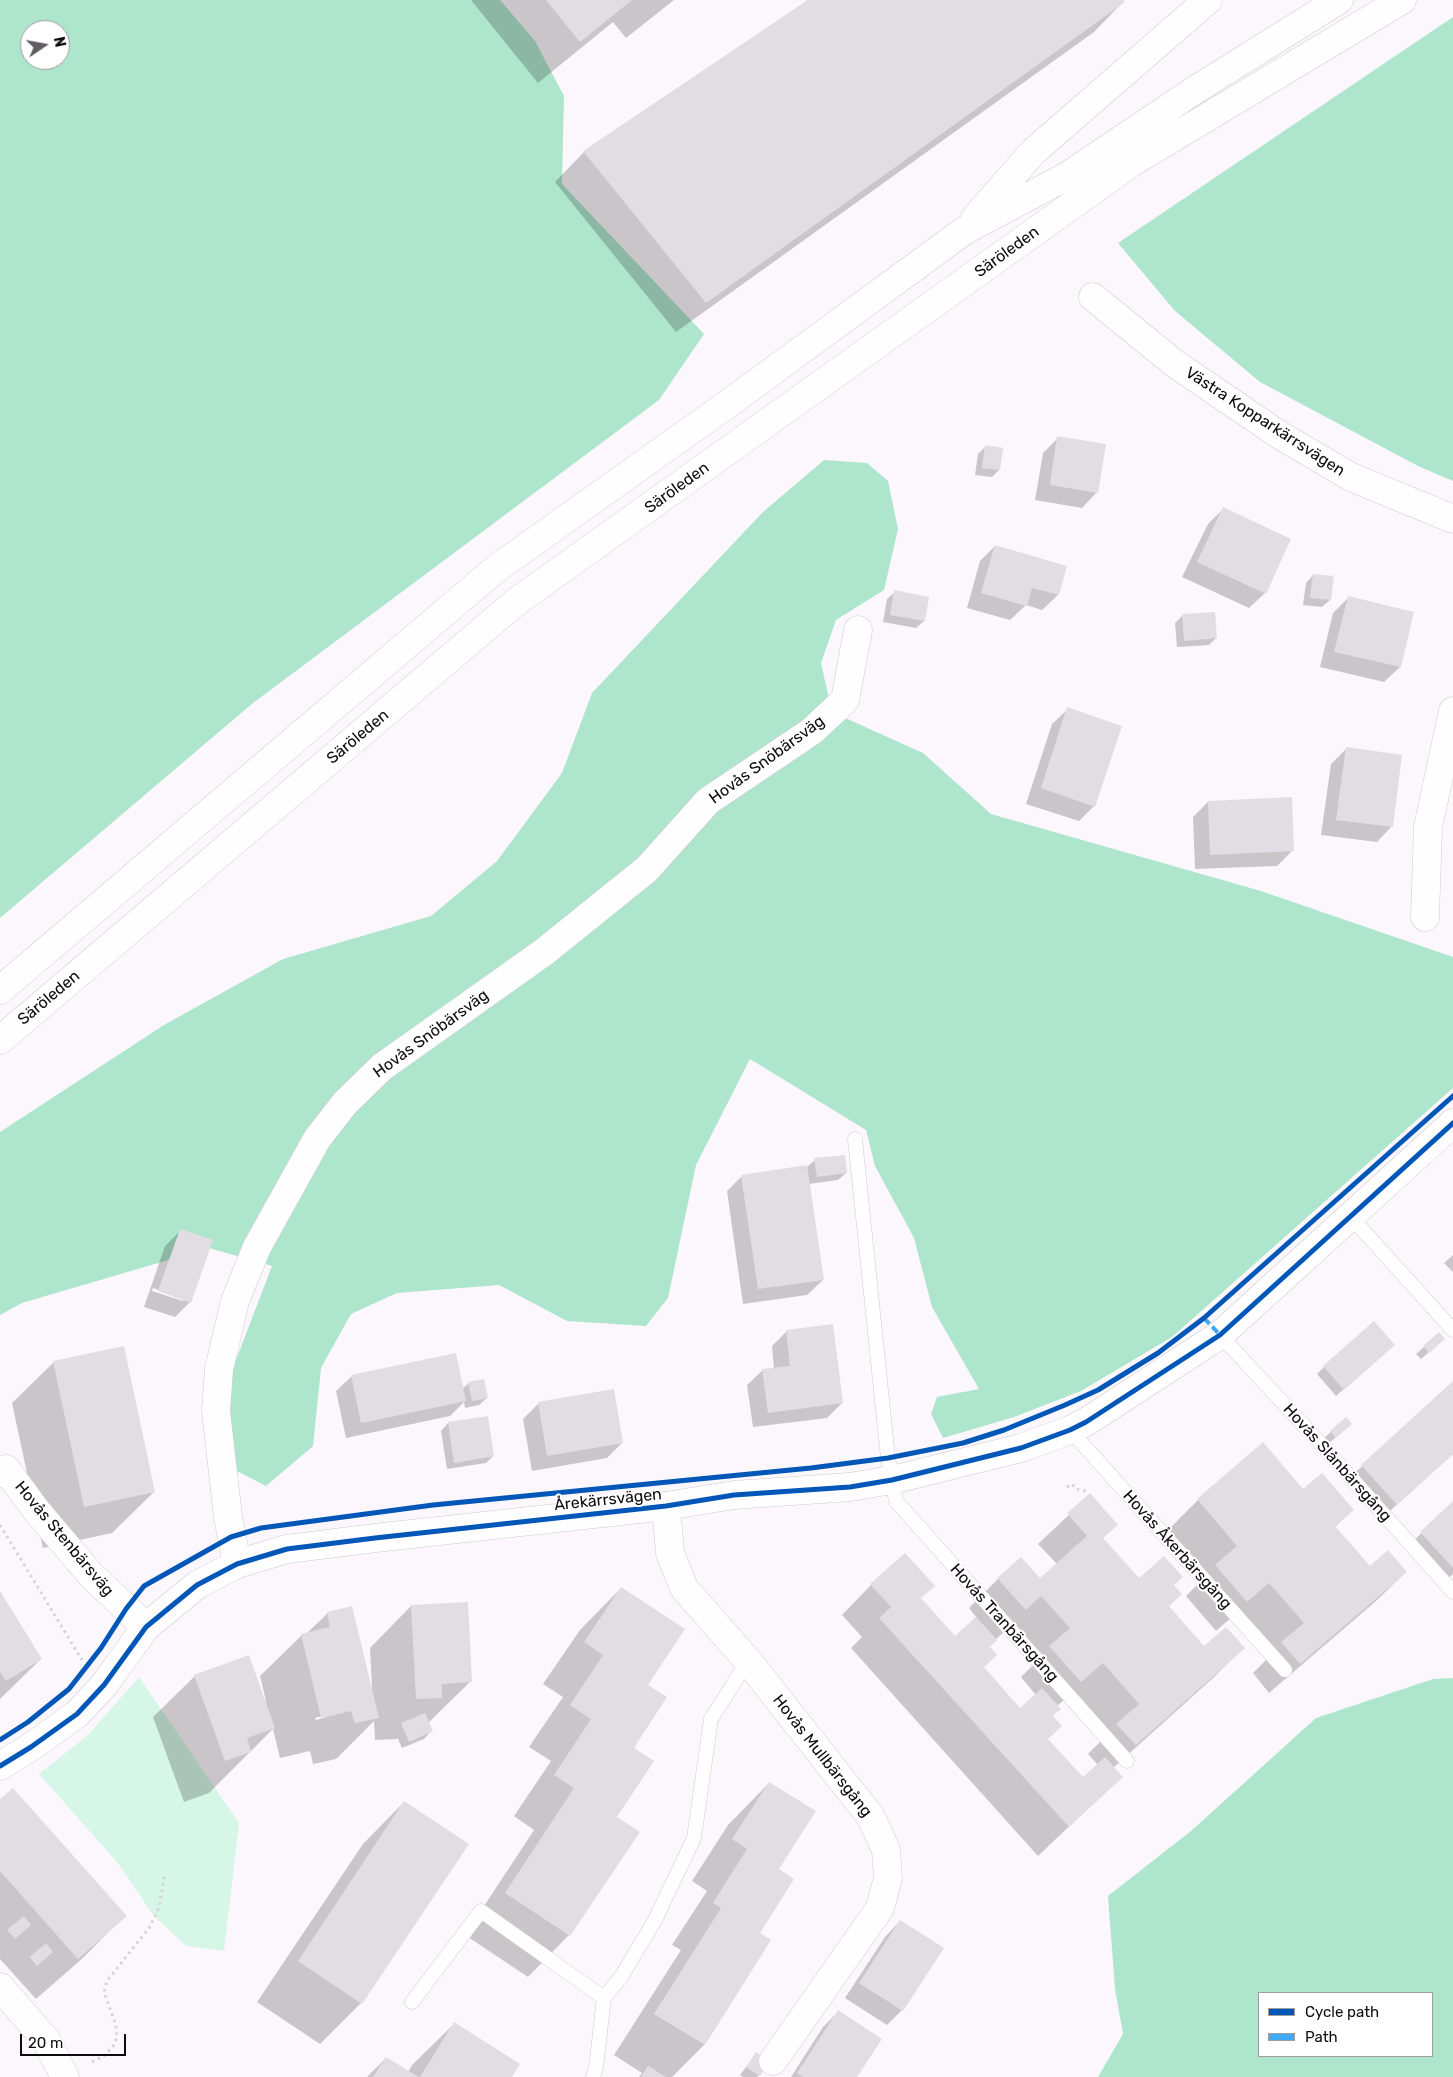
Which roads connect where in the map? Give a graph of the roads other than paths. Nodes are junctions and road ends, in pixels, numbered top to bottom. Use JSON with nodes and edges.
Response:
{"nodes":[{"id":1,"x":1208,"y":0,"type":"edge"},
{"id":2,"x":1339,"y":0,"type":"edge"},
{"id":3,"x":1402,"y":0,"type":"edge"},
{"id":4,"x":964,"y":231,"type":"junction"},
{"id":5,"x":1093,"y":297,"type":"dead end"},
{"id":6,"x":1453,"y":519,"type":"edge"},
{"id":7,"x":858,"y":630,"type":"dead end"},
{"id":8,"x":1453,"y":710,"type":"edge"},
{"id":9,"x":1425,"y":917,"type":"dead end"},
{"id":10,"x":0,"y":990,"type":"edge"},
{"id":11,"x":0,"y":1040,"type":"edge"},
{"id":12,"x":1453,"y":1123,"type":"edge"},
{"id":13,"x":855,"y":1140,"type":"dead end"},
{"id":14,"x":1350,"y":1216,"type":"junction"},
{"id":15,"x":1453,"y":1330,"type":"edge"},
{"id":16,"x":1220,"y":1335,"type":"junction"},
{"id":17,"x":1070,"y":1430,"type":"junction"},
{"id":18,"x":2,"y":1467,"type":"edge"},
{"id":19,"x":892,"y":1480,"type":"junction"},
{"id":20,"x":666,"y":1506,"type":"junction"},
{"id":21,"x":237,"y":1564,"type":"junction"},
{"id":22,"x":1453,"y":1592,"type":"edge"},
{"id":23,"x":146,"y":1627,"type":"junction"},
{"id":24,"x":748,"y":1661,"type":"junction"},
{"id":25,"x":1285,"y":1670,"type":"dead end"},
{"id":26,"x":1127,"y":1760,"type":"dead end"},
{"id":27,"x":0,"y":1766,"type":"edge"},
{"id":28,"x":0,"y":1987,"type":"edge"},
{"id":29,"x":604,"y":1998,"type":"junction"},
{"id":30,"x":412,"y":2002,"type":"dead end"},
{"id":31,"x":773,"y":2061,"type":"dead end"},
{"id":32,"x":65,"y":2077,"type":"edge"},
{"id":33,"x":592,"y":2077,"type":"edge"}],
"edges":[{"from":1,"to":4,"type":"street"},
{"from":2,"to":4,"type":"street","name":"Säröleden"},
{"from":3,"to":11,"type":"street","name":"Säröleden"},
{"from":4,"to":10,"type":"street","name":"Säröleden"},
{"from":5,"to":6,"type":"street","name":"Västra Kopparkärrsvägen"},
{"from":7,"to":21,"type":"street","name":"Hovås Snöbärsväg"},
{"from":8,"to":9,"type":"street"},
{"from":12,"to":14,"type":"street","name":"Årekärrsvägen"},
{"from":13,"to":19,"type":"lane","name":"Hovås Tranbärsgång"},
{"from":14,"to":15,"type":"lane"},
{"from":14,"to":16,"type":"street","name":"Årekärrsvägen"},
{"from":16,"to":17,"type":"street","name":"Årekärrsvägen"},
{"from":16,"to":22,"type":"lane","name":"Hovås Slånbärsgång"},
{"from":17,"to":19,"type":"street","name":"Årekärrsvägen"},
{"from":17,"to":25,"type":"lane","name":"Hovås Åkerbärsgång"},
{"from":18,"to":23,"type":"street","name":"Hovås Stenbärsväg"},
{"from":19,"to":20,"type":"street","name":"Årekärrsvägen"},
{"from":19,"to":26,"type":"lane","name":"Hovås Tranbärsgång"},
{"from":20,"to":21,"type":"street","name":"Årekärrsvägen"},
{"from":20,"to":24,"type":"street","name":"Hovås Mullbärsgång"},
{"from":21,"to":23,"type":"street","name":"Årekärrsvägen"},
{"from":23,"to":27,"type":"street","name":"Årekärrsvägen"},
{"from":24,"to":29,"type":"lane"},
{"from":24,"to":31,"type":"street","name":"Hovås Mullbärsgång"},
{"from":28,"to":32,"type":"street"},
{"from":29,"to":30,"type":"lane"},
{"from":29,"to":33,"type":"lane"}]}
